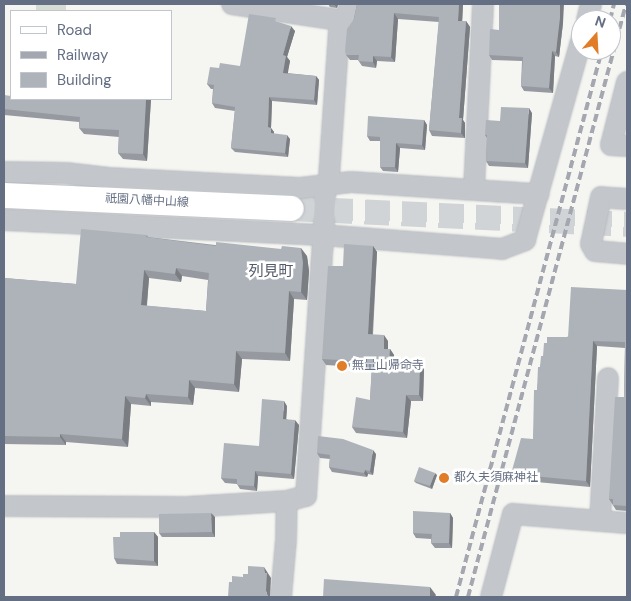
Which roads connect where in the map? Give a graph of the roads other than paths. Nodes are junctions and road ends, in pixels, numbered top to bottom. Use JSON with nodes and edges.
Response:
{"nodes":[{"id":1,"x":232,"y":4,"type":"edge"},
{"id":2,"x":484,"y":4,"type":"edge"},
{"id":3,"x":348,"y":13,"type":"edge"},
{"id":4,"x":576,"y":60,"type":"edge"},
{"id":5,"x":627,"y":82,"type":"edge"},
{"id":6,"x":627,"y":146,"type":"edge"},
{"id":7,"x":4,"y":172,"type":"edge"},
{"id":8,"x":474,"y":189,"type":"junction"},
{"id":9,"x":326,"y":192,"type":"junction"},
{"id":10,"x":538,"y":194,"type":"junction"},
{"id":11,"x":4,"y":195,"type":"edge"},
{"id":12,"x":627,"y":199,"type":"edge"},
{"id":13,"x":291,"y":208,"type":"tunnel mouth"},
{"id":14,"x":4,"y":220,"type":"edge"},
{"id":15,"x":323,"y":227,"type":"junction"},
{"id":16,"x":627,"y":254,"type":"edge"},
{"id":17,"x":608,"y":378,"type":"dead end"},
{"id":18,"x":286,"y":501,"type":"junction"},
{"id":19,"x":4,"y":506,"type":"edge"},
{"id":20,"x":600,"y":521,"type":"junction"},
{"id":21,"x":627,"y":523,"type":"edge"},
{"id":22,"x":281,"y":597,"type":"edge"},
{"id":23,"x":491,"y":597,"type":"edge"}],
"edges":[{"from":1,"to":3,"type":"street"},
{"from":2,"to":8,"type":"street"},
{"from":3,"to":9,"type":"street"},
{"from":4,"to":10,"type":"street"},
{"from":5,"to":6,"type":"street"},
{"from":7,"to":9,"type":"street"},
{"from":8,"to":9,"type":"street"},
{"from":8,"to":10,"type":"street"},
{"from":9,"to":15,"type":"street","bridge":true},
{"from":10,"to":15,"type":"street"},
{"from":11,"to":13,"type":"main road","name":"祇園八幡中山線"},
{"from":12,"to":16,"type":"street"},
{"from":14,"to":15,"type":"street"},
{"from":15,"to":18,"type":"street"},
{"from":17,"to":20,"type":"street"},
{"from":18,"to":19,"type":"street"},
{"from":18,"to":22,"type":"street"},
{"from":20,"to":21,"type":"street"},
{"from":20,"to":23,"type":"street"}]}
